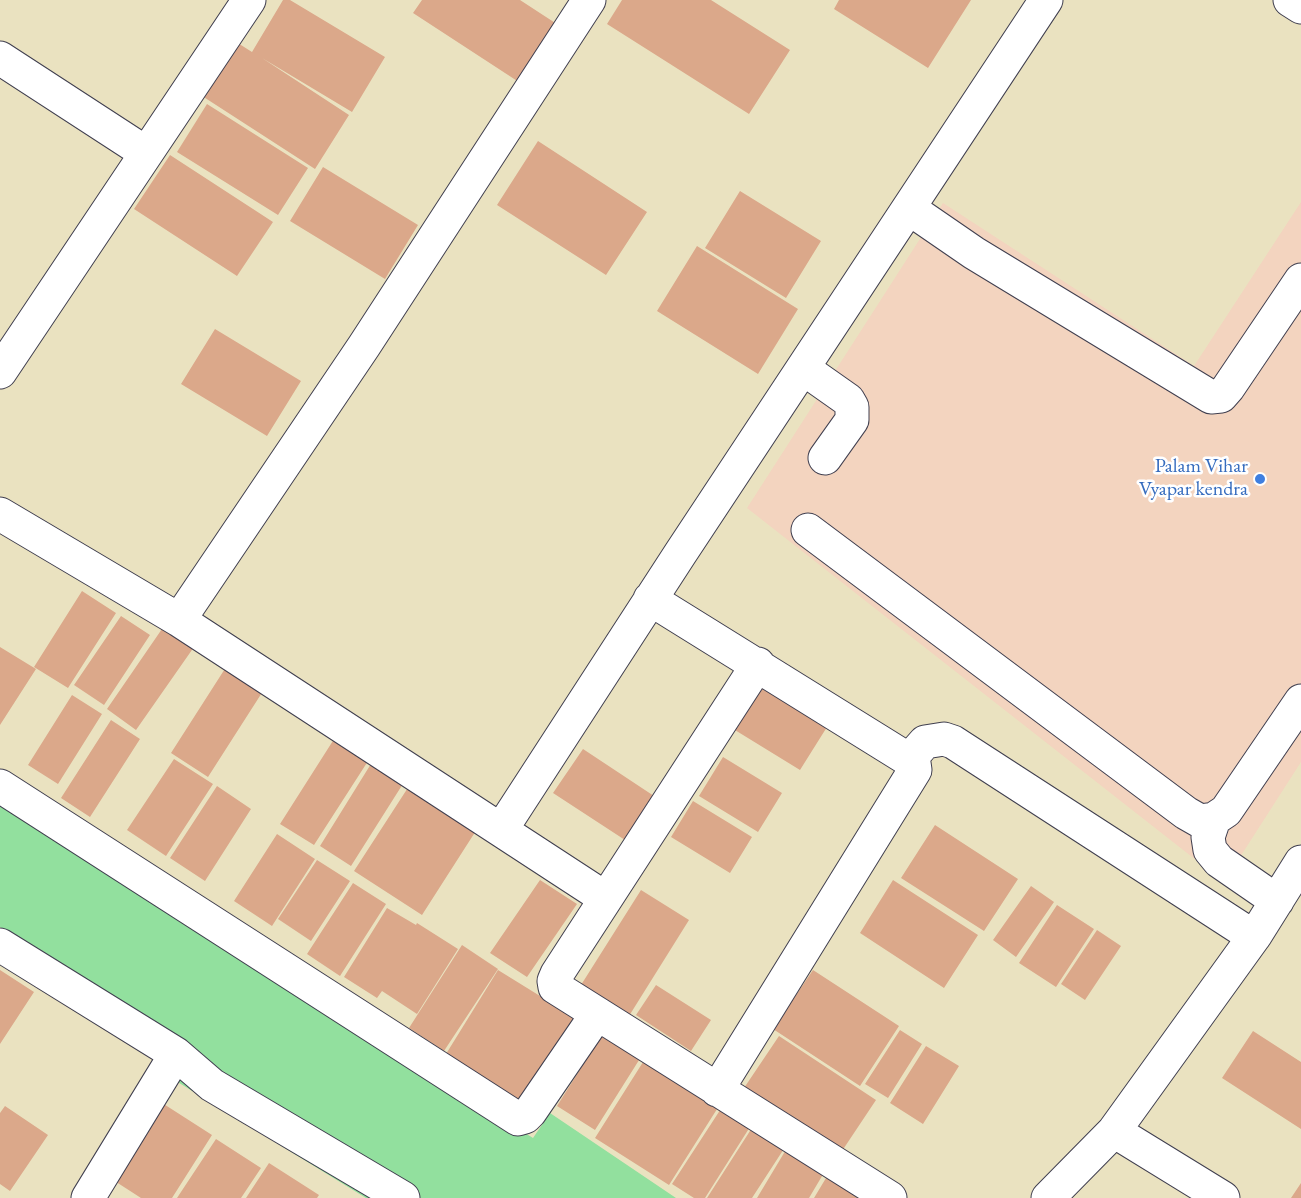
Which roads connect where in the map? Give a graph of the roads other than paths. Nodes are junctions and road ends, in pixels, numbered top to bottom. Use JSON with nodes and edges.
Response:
{"nodes":[{"id":1,"x":249,"y":0,"type":"edge"},
{"id":2,"x":1046,"y":0,"type":"edge"},
{"id":3,"x":1290,"y":0,"type":"edge"},
{"id":4,"x":578,"y":4,"type":"edge"},
{"id":5,"x":1301,"y":7,"type":"edge"},
{"id":6,"x":0,"y":58,"type":"edge"},
{"id":7,"x":146,"y":153,"type":"junction"},
{"id":8,"x":910,"y":209,"type":"junction"},
{"id":9,"x":1301,"y":280,"type":"edge"},
{"id":10,"x":804,"y":369,"type":"junction"},
{"id":11,"x":0,"y":372,"type":"edge"},
{"id":12,"x":825,"y":458,"type":"dead end"},
{"id":13,"x":0,"y":514,"type":"edge"},
{"id":14,"x":808,"y":530,"type":"dead end"},
{"id":15,"x":650,"y":599,"type":"junction"},
{"id":16,"x":179,"y":621,"type":"junction"},
{"id":17,"x":758,"y":664,"type":"junction"},
{"id":18,"x":1301,"y":701,"type":"edge"},
{"id":19,"x":910,"y":759,"type":"junction"},
{"id":20,"x":0,"y":786,"type":"edge"},
{"id":21,"x":1214,"y":819,"type":"junction"},
{"id":22,"x":501,"y":830,"type":"junction"},
{"id":23,"x":1301,"y":862,"type":"edge"},
{"id":24,"x":605,"y":898,"type":"junction"},
{"id":25,"x":1276,"y":901,"type":"junction"},
{"id":26,"x":1254,"y":937,"type":"junction"},
{"id":27,"x":0,"y":945,"type":"edge"},
{"id":28,"x":597,"y":1014,"type":"junction"},
{"id":29,"x":176,"y":1054,"type":"junction"},
{"id":30,"x":717,"y":1090,"type":"junction"},
{"id":31,"x":1114,"y":1131,"type":"junction"},
{"id":32,"x":88,"y":1198,"type":"edge"},
{"id":33,"x":403,"y":1198,"type":"edge"},
{"id":34,"x":890,"y":1198,"type":"edge"},
{"id":35,"x":1048,"y":1198,"type":"edge"},
{"id":36,"x":1223,"y":1198,"type":"edge"}],
"edges":[{"from":1,"to":7,"type":"street"},
{"from":2,"to":8,"type":"street"},
{"from":3,"to":5,"type":"street"},
{"from":4,"to":16,"type":"street"},
{"from":6,"to":7,"type":"street"},
{"from":7,"to":11,"type":"street"},
{"from":8,"to":9,"type":"street"},
{"from":8,"to":10,"type":"street"},
{"from":10,"to":12,"type":"street"},
{"from":10,"to":15,"type":"street"},
{"from":13,"to":16,"type":"street"},
{"from":14,"to":21,"type":"street"},
{"from":15,"to":17,"type":"street"},
{"from":15,"to":22,"type":"street"},
{"from":16,"to":22,"type":"street"},
{"from":17,"to":19,"type":"street"},
{"from":17,"to":24,"type":"street"},
{"from":18,"to":21,"type":"street"},
{"from":19,"to":26,"type":"street"},
{"from":19,"to":30,"type":"street"},
{"from":20,"to":28,"type":"street"},
{"from":21,"to":25,"type":"street"},
{"from":22,"to":24,"type":"street"},
{"from":23,"to":25,"type":"street"},
{"from":24,"to":28,"type":"street"},
{"from":25,"to":26,"type":"street"},
{"from":26,"to":31,"type":"street"},
{"from":27,"to":29,"type":"street"},
{"from":28,"to":30,"type":"street"},
{"from":29,"to":32,"type":"street"},
{"from":29,"to":33,"type":"street"},
{"from":30,"to":34,"type":"street"},
{"from":31,"to":35,"type":"street"},
{"from":31,"to":36,"type":"street"}]}
